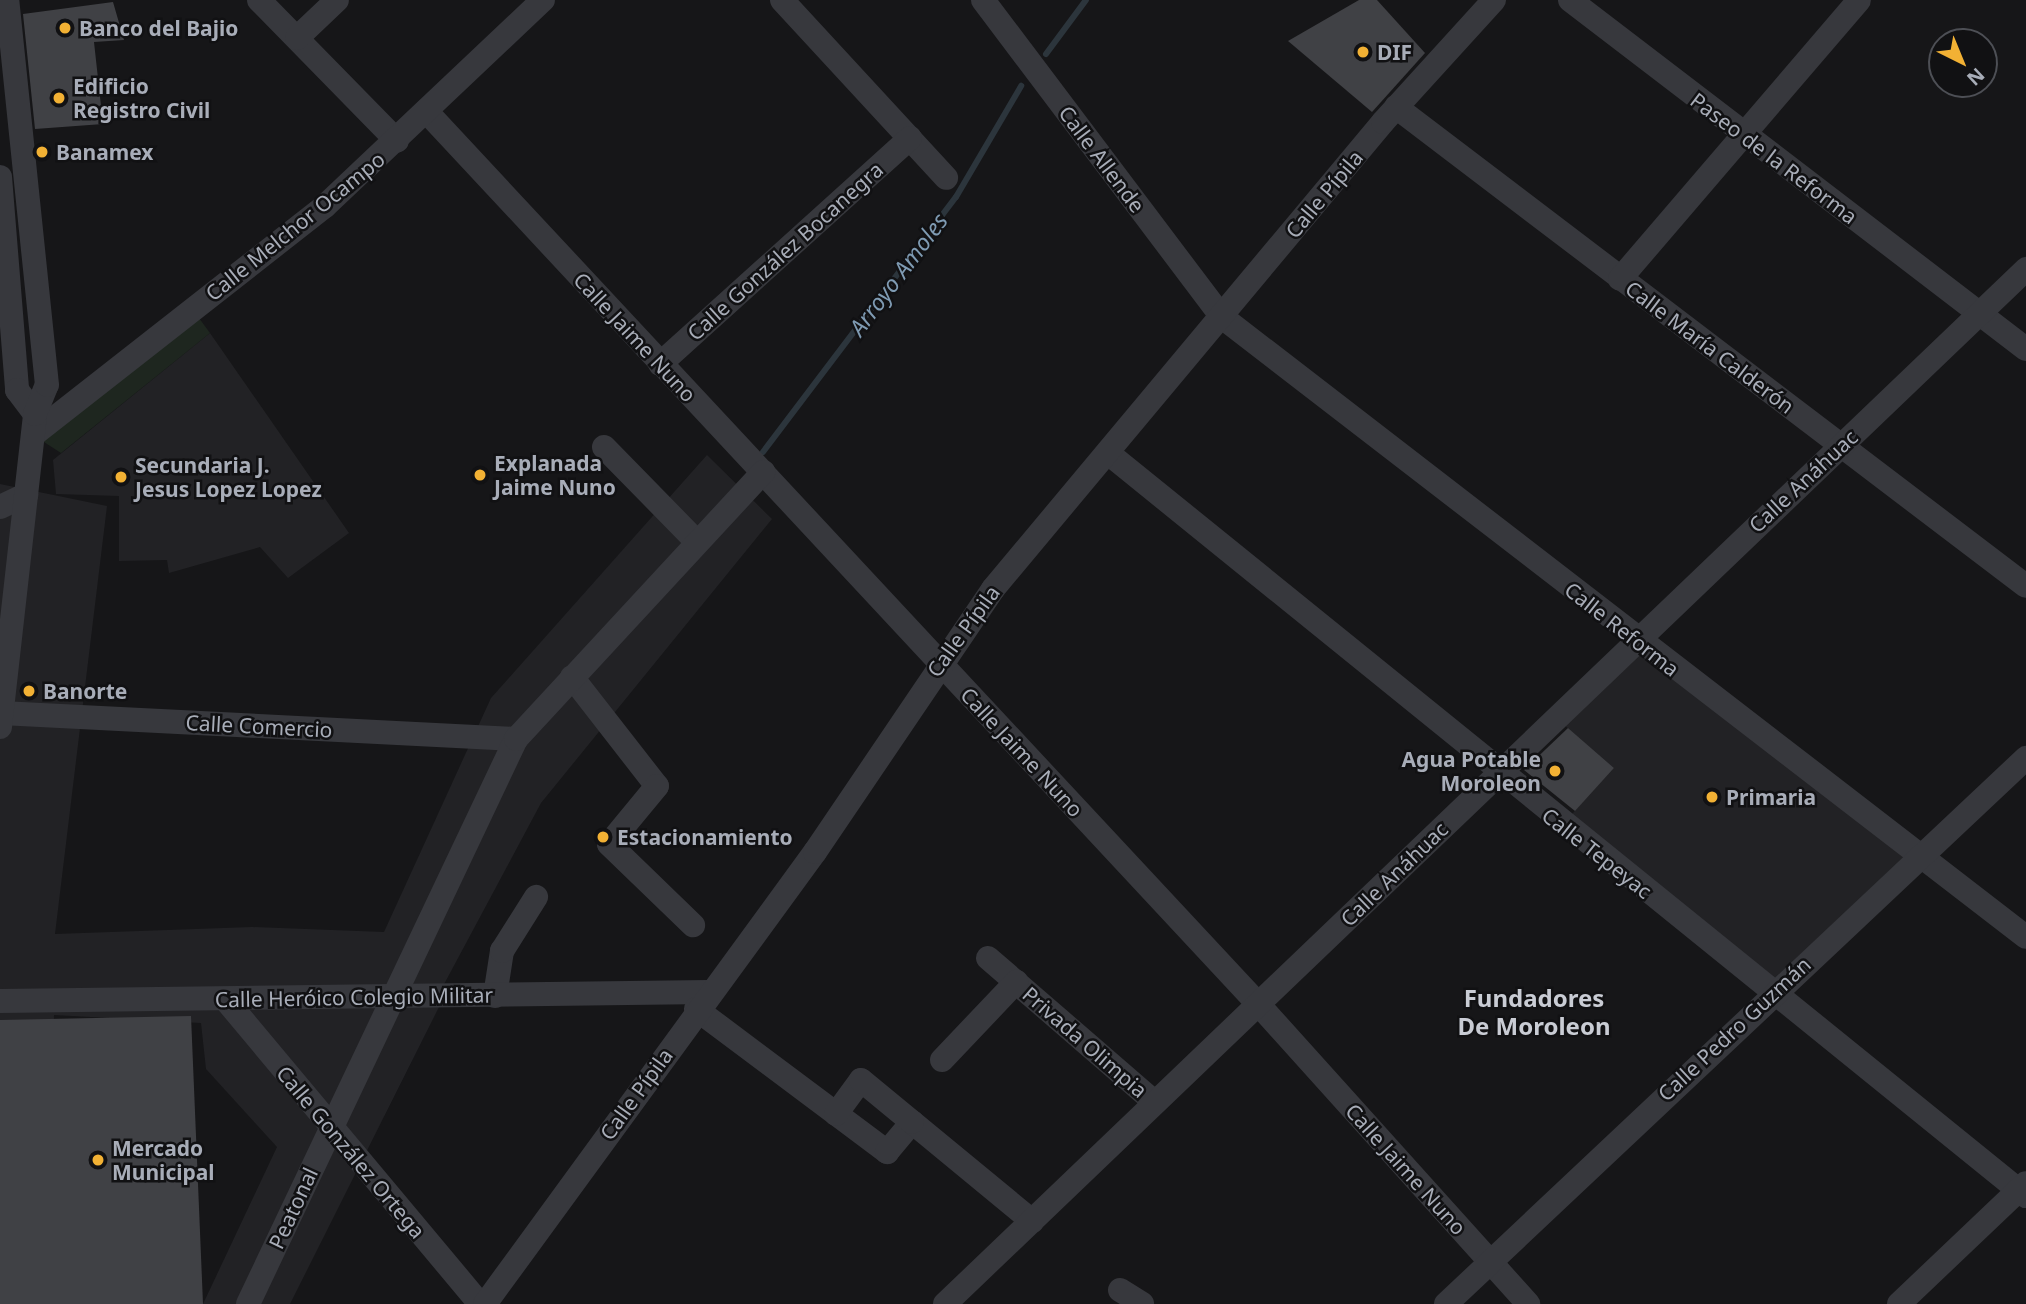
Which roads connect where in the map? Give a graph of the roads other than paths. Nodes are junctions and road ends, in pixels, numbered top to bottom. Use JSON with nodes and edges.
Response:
{"nodes":[{"id":1,"x":7,"y":0,"type":"edge"},
{"id":2,"x":259,"y":0,"type":"edge"},
{"id":3,"x":337,"y":0,"type":"edge"},
{"id":4,"x":543,"y":0,"type":"edge"},
{"id":5,"x":782,"y":0,"type":"edge"},
{"id":6,"x":983,"y":0,"type":"edge"},
{"id":7,"x":1494,"y":0,"type":"edge"},
{"id":8,"x":1570,"y":0,"type":"edge"},
{"id":9,"x":1859,"y":0,"type":"edge"},
{"id":10,"x":297,"y":38,"type":"junction"},
{"id":11,"x":1396,"y":107,"type":"junction"},
{"id":12,"x":426,"y":111,"type":"junction"},
{"id":13,"x":1742,"y":135,"type":"junction"},
{"id":14,"x":910,"y":138,"type":"junction"},
{"id":15,"x":397,"y":141,"type":"junction"},
{"id":16,"x":0,"y":177,"type":"edge"},
{"id":17,"x":946,"y":178,"type":"dead end"},
{"id":18,"x":2026,"y":269,"type":"edge"},
{"id":19,"x":1620,"y":279,"type":"junction"},
{"id":20,"x":1980,"y":313,"type":"junction"},
{"id":21,"x":1222,"y":317,"type":"junction"},
{"id":22,"x":2026,"y":349,"type":"edge"},
{"id":23,"x":660,"y":364,"type":"junction"},
{"id":24,"x":34,"y":425,"type":"junction"},
{"id":25,"x":1840,"y":446,"type":"junction"},
{"id":26,"x":604,"y":447,"type":"dead end"},
{"id":27,"x":1108,"y":453,"type":"junction"},
{"id":28,"x":763,"y":472,"type":"junction"},
{"id":29,"x":26,"y":495,"type":"junction"},
{"id":30,"x":0,"y":507,"type":"edge"},
{"id":31,"x":697,"y":542,"type":"junction"},
{"id":32,"x":2026,"y":586,"type":"edge"},
{"id":33,"x":1635,"y":639,"type":"junction"},
{"id":34,"x":939,"y":662,"type":"junction"},
{"id":35,"x":572,"y":677,"type":"junction"},
{"id":36,"x":1,"y":720,"type":"edge"},
{"id":37,"x":516,"y":739,"type":"junction"},
{"id":38,"x":2026,"y":758,"type":"edge"},
{"id":39,"x":1496,"y":773,"type":"junction"},
{"id":40,"x":1917,"y":859,"type":"junction"},
{"id":41,"x":536,"y":897,"type":"dead end"},
{"id":42,"x":694,"y":925,"type":"dead end"},
{"id":43,"x":2026,"y":937,"type":"edge"},
{"id":44,"x":988,"y":958,"type":"dead end"},
{"id":45,"x":1016,"y":982,"type":"junction"},
{"id":46,"x":1773,"y":993,"type":"junction"},
{"id":47,"x":495,"y":996,"type":"junction"},
{"id":48,"x":392,"y":998,"type":"junction"},
{"id":49,"x":225,"y":999,"type":"junction"},
{"id":50,"x":0,"y":1001,"type":"edge"},
{"id":51,"x":703,"y":1001,"type":"junction"},
{"id":52,"x":1260,"y":1006,"type":"junction"},
{"id":53,"x":942,"y":1060,"type":"dead end"},
{"id":54,"x":1154,"y":1102,"type":"junction"},
{"id":55,"x":836,"y":1114,"type":"junction"},
{"id":56,"x":912,"y":1122,"type":"junction"},
{"id":57,"x":330,"y":1129,"type":"junction"},
{"id":58,"x":2024,"y":1189,"type":"edge"},
{"id":59,"x":1032,"y":1221,"type":"junction"},
{"id":60,"x":1489,"y":1262,"type":"junction"},
{"id":61,"x":1120,"y":1290,"type":"dead end"},
{"id":62,"x":248,"y":1304,"type":"edge"},
{"id":63,"x":480,"y":1304,"type":"edge"},
{"id":64,"x":485,"y":1304,"type":"edge"},
{"id":65,"x":945,"y":1304,"type":"edge"},
{"id":66,"x":1142,"y":1304,"type":"edge"},
{"id":67,"x":1446,"y":1304,"type":"edge"},
{"id":68,"x":1528,"y":1304,"type":"edge"},
{"id":69,"x":1899,"y":1304,"type":"edge"}],
"edges":[{"from":1,"to":24,"type":"street"},
{"from":2,"to":10,"type":"street"},
{"from":3,"to":10,"type":"street"},
{"from":4,"to":12,"type":"street","name":"Calle Melchor Ocampo"},
{"from":5,"to":14,"type":"street"},
{"from":6,"to":21,"type":"street","name":"Calle Allende"},
{"from":7,"to":11,"type":"street","name":"Calle Pípila"},
{"from":8,"to":13,"type":"street","name":"Paseo de la Reforma"},
{"from":9,"to":13,"type":"street"},
{"from":10,"to":15,"type":"street"},
{"from":11,"to":19,"type":"street","name":"Calle María Calderón"},
{"from":11,"to":21,"type":"street","name":"Calle Pípila"},
{"from":12,"to":15,"type":"street","name":"Calle Melchor Ocampo"},
{"from":12,"to":23,"type":"street","name":"Calle Jaime Nuno"},
{"from":13,"to":19,"type":"street"},
{"from":13,"to":20,"type":"street","name":"Paseo de la Reforma"},
{"from":14,"to":17,"type":"street"},
{"from":14,"to":23,"type":"street","name":"Calle González Bocanegra"},
{"from":15,"to":24,"type":"street","name":"Calle Melchor Ocampo"},
{"from":16,"to":24,"type":"street"},
{"from":18,"to":20,"type":"street","name":"Calle Anáhuac"},
{"from":19,"to":25,"type":"street","name":"Calle María Calderón"},
{"from":20,"to":22,"type":"street","name":"Paseo de la Reforma"},
{"from":20,"to":25,"type":"street","name":"Calle Anáhuac"},
{"from":21,"to":27,"type":"street","name":"Calle Pípila"},
{"from":21,"to":33,"type":"street","name":"Calle Reforma"},
{"from":23,"to":28,"type":"street","name":"Calle Jaime Nuno"},
{"from":24,"to":29,"type":"street"},
{"from":25,"to":32,"type":"street","name":"Calle María Calderón"},
{"from":25,"to":33,"type":"street","name":"Calle Anáhuac"},
{"from":26,"to":31,"type":"street"},
{"from":27,"to":34,"type":"street","name":"Calle Pípila"},
{"from":27,"to":39,"type":"street","name":"Calle Tepeyac"},
{"from":28,"to":31,"type":"street","name":"Peatonal"},
{"from":28,"to":34,"type":"street","name":"Calle Jaime Nuno"},
{"from":29,"to":30,"type":"street"},
{"from":29,"to":36,"type":"street"},
{"from":31,"to":35,"type":"street","name":"Peatonal"},
{"from":33,"to":39,"type":"street","name":"Calle Anáhuac"},
{"from":33,"to":40,"type":"street","name":"Calle Reforma"},
{"from":34,"to":51,"type":"street","name":"Calle Pípila"},
{"from":34,"to":52,"type":"street","name":"Calle Jaime Nuno"},
{"from":35,"to":37,"type":"street","name":"Peatonal"},
{"from":35,"to":42,"type":"street"},
{"from":36,"to":37,"type":"street","name":"Calle Comercio"},
{"from":37,"to":48,"type":"street","name":"Peatonal"},
{"from":38,"to":40,"type":"street","name":"Calle Pedro Guzmán"},
{"from":39,"to":46,"type":"street","name":"Calle Tepeyac"},
{"from":39,"to":52,"type":"street","name":"Calle Anáhuac"},
{"from":40,"to":43,"type":"street","name":"Calle Reforma"},
{"from":40,"to":46,"type":"street","name":"Calle Pedro Guzmán"},
{"from":41,"to":47,"type":"street"},
{"from":44,"to":45,"type":"street","name":"Privada Olimpia"},
{"from":45,"to":53,"type":"street","name":"Privada Olimpia"},
{"from":45,"to":54,"type":"street","name":"Privada Olimpia"},
{"from":46,"to":58,"type":"street","name":"Calle Tepeyac"},
{"from":46,"to":60,"type":"street","name":"Calle Pedro Guzmán"},
{"from":47,"to":48,"type":"street","name":"Calle Heróico Colegio Militar"},
{"from":47,"to":51,"type":"street","name":"Calle Heróico Colegio Militar"},
{"from":48,"to":49,"type":"street","name":"Calle Heróico Colegio Militar"},
{"from":48,"to":57,"type":"street","name":"Peatonal"},
{"from":49,"to":50,"type":"street","name":"Calle Heróico Colegio Militar"},
{"from":49,"to":57,"type":"street","name":"Calle González Ortega"},
{"from":51,"to":55,"type":"street"},
{"from":51,"to":64,"type":"street","name":"Calle Pípila"},
{"from":52,"to":54,"type":"street","name":"Calle Anáhuac"},
{"from":52,"to":60,"type":"street","name":"Calle Jaime Nuno"},
{"from":54,"to":59,"type":"street","name":"Calle Anáhuac"},
{"from":55,"to":56,"type":"street"},
{"from":55,"to":56,"type":"street"},
{"from":56,"to":59,"type":"street"},
{"from":57,"to":62,"type":"street","name":"Peatonal"},
{"from":57,"to":63,"type":"street","name":"Calle González Ortega"},
{"from":58,"to":69,"type":"street"},
{"from":59,"to":65,"type":"street","name":"Calle Anáhuac"},
{"from":60,"to":67,"type":"street","name":"Calle Pedro Guzmán"},
{"from":60,"to":68,"type":"street","name":"Calle Jaime Nuno"},
{"from":61,"to":66,"type":"street"}]}
